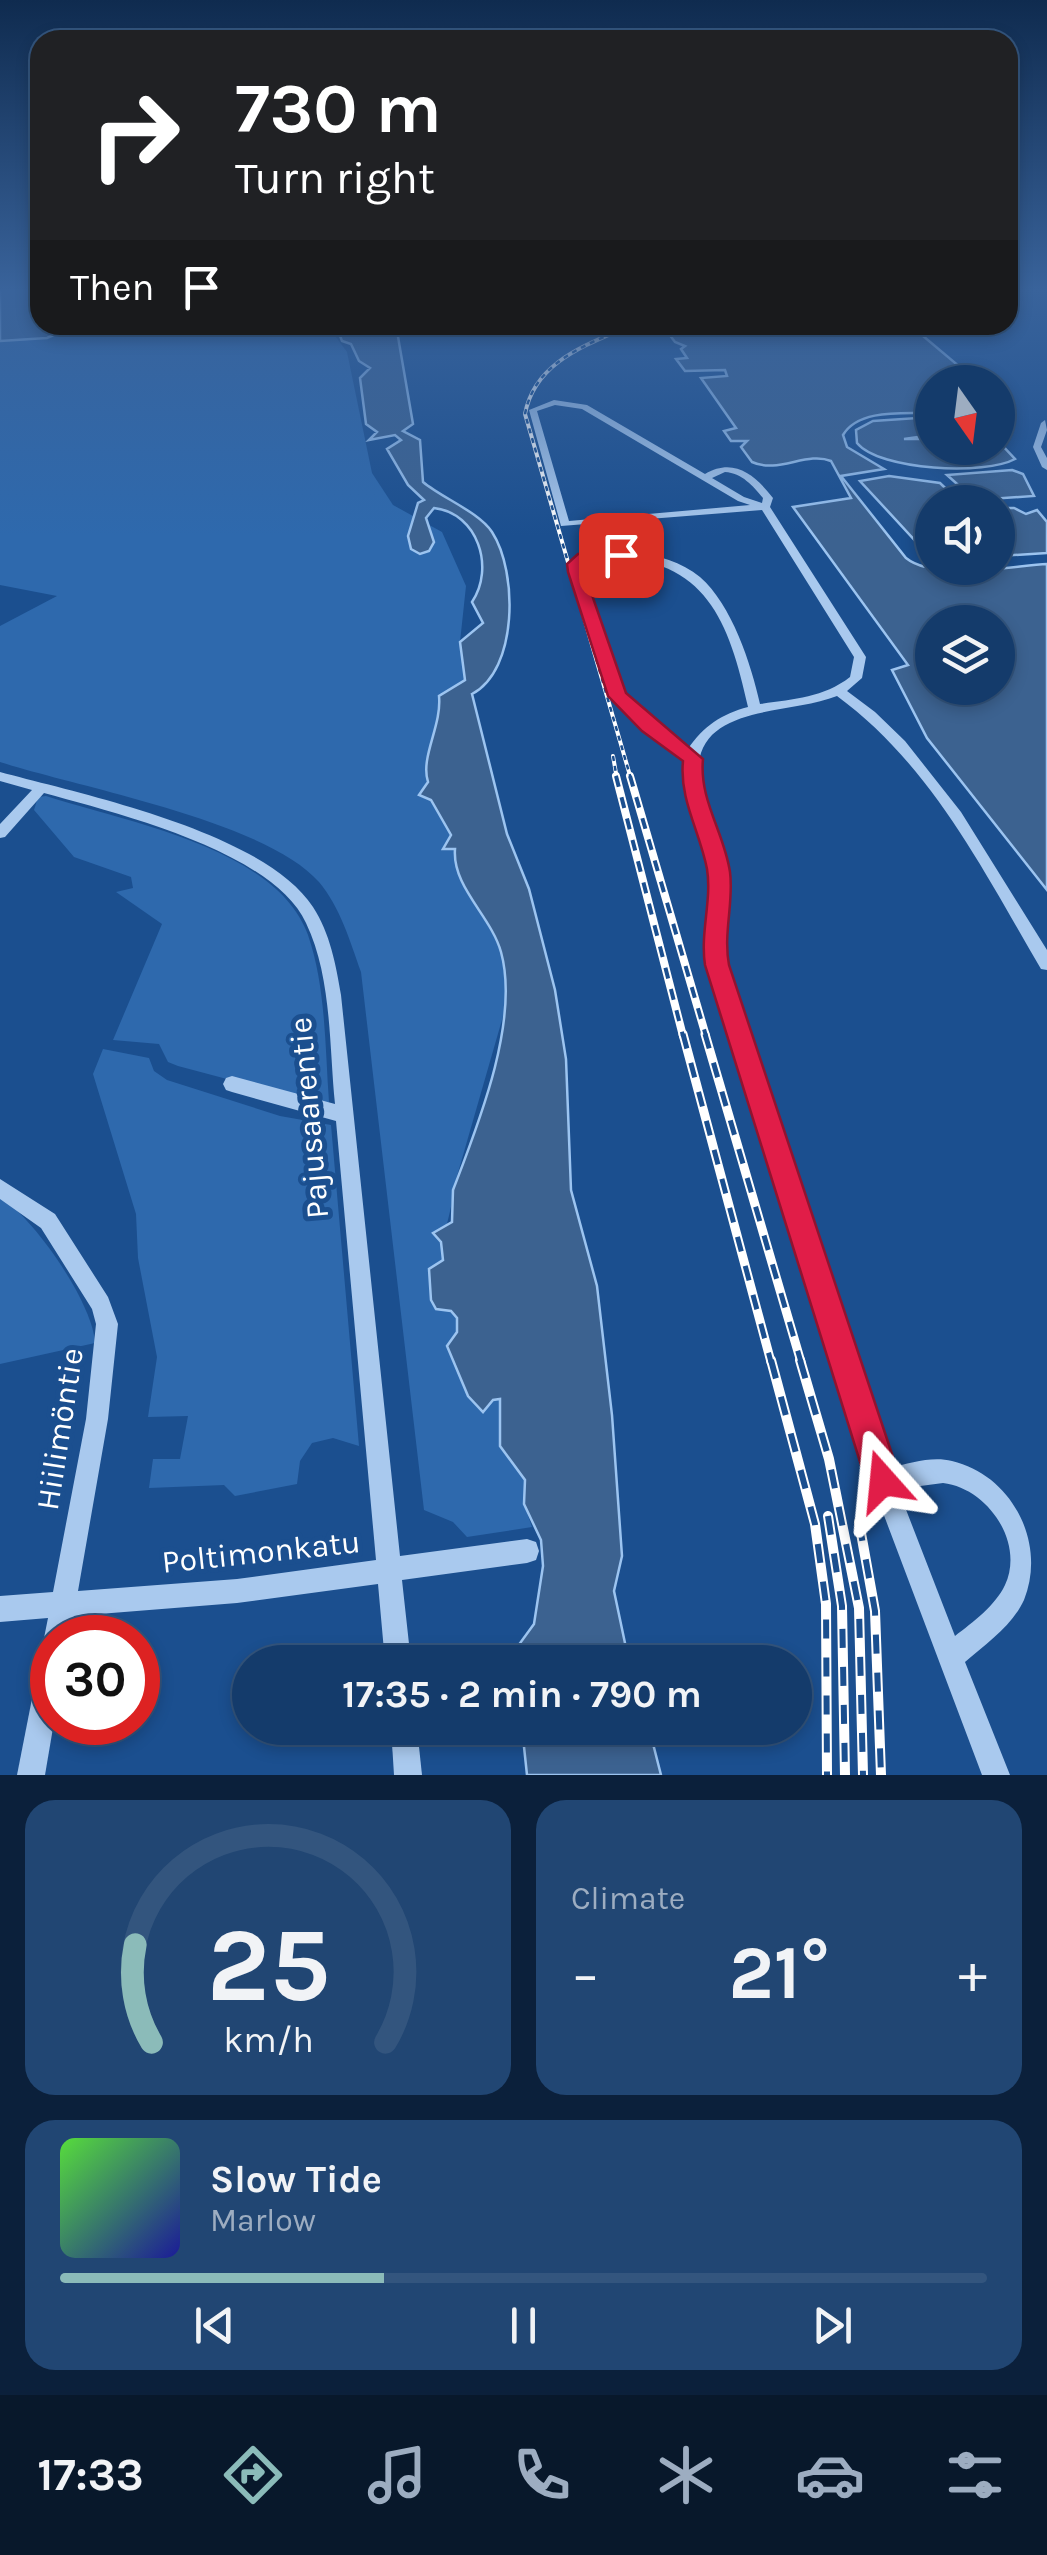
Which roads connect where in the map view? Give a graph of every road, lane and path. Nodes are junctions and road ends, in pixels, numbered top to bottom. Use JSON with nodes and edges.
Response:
{"nodes":[{"id":1,"x":1045,"y":423,"type":"edge"},
{"id":2,"x":1047,"y":467,"type":"edge"},
{"id":3,"x":706,"y":478,"type":"junction"},
{"id":4,"x":765,"y":507,"type":"junction"},
{"id":5,"x":839,"y":691,"type":"junction"},
{"id":6,"x":755,"y":709,"type":"junction"},
{"id":7,"x":693,"y":759,"type":"junction"},
{"id":8,"x":0,"y":776,"type":"edge"},
{"id":9,"x":40,"y":788,"type":"junction"},
{"id":10,"x":0,"y":833,"type":"edge"},
{"id":11,"x":1047,"y":964,"type":"edge"},
{"id":12,"x":232,"y":1084,"type":"dead end"},
{"id":13,"x":344,"y":1115,"type":"junction"},
{"id":14,"x":0,"y":1188,"type":"edge"},
{"id":15,"x":883,"y":1481,"type":"junction"},
{"id":16,"x":527,"y":1551,"type":"dead end"},
{"id":17,"x":389,"y":1571,"type":"junction"},
{"id":18,"x":64,"y":1601,"type":"junction"},
{"id":19,"x":0,"y":1609,"type":"edge"},
{"id":20,"x":61,"y":1615,"type":"edge"},
{"id":21,"x":396,"y":1645,"type":"edge"},
{"id":22,"x":950,"y":1658,"type":"junction"},
{"id":23,"x":37,"y":1745,"type":"edge"},
{"id":24,"x":405,"y":1745,"type":"edge"},
{"id":25,"x":31,"y":1775,"type":"edge"},
{"id":26,"x":408,"y":1775,"type":"edge"},
{"id":27,"x":996,"y":1775,"type":"edge"}],
"edges":[{"from":1,"to":2,"type":"street"},
{"from":3,"to":4,"type":"street"},
{"from":3,"to":4,"type":"street"},
{"from":3,"to":4,"type":"street"},
{"from":4,"to":5,"type":"street"},
{"from":5,"to":6,"type":"street"},
{"from":5,"to":11,"type":"street"},
{"from":6,"to":7,"type":"street"},
{"from":6,"to":7,"type":"street"},
{"from":7,"to":15,"type":"street"},
{"from":8,"to":9,"type":"street","name":"Pajusaarentie"},
{"from":9,"to":10,"type":"street"},
{"from":9,"to":13,"type":"street","name":"Pajusaarentie"},
{"from":12,"to":13,"type":"street"},
{"from":13,"to":17,"type":"street","name":"Pajusaarentie"},
{"from":14,"to":18,"type":"street","name":"Hiilimöntie"},
{"from":15,"to":22,"type":"street"},
{"from":15,"to":22,"type":"street"},
{"from":16,"to":17,"type":"street","name":"Poltimonkatu"},
{"from":17,"to":18,"type":"street","name":"Poltimonkatu"},
{"from":17,"to":21,"type":"street","name":"Pajusaarentie"},
{"from":18,"to":19,"type":"street","name":"Poltimonkatu"},
{"from":18,"to":20,"type":"street","name":"Hiilimöntie"},
{"from":22,"to":27,"type":"street"},
{"from":23,"to":25,"type":"street"},
{"from":24,"to":26,"type":"street"}]}
